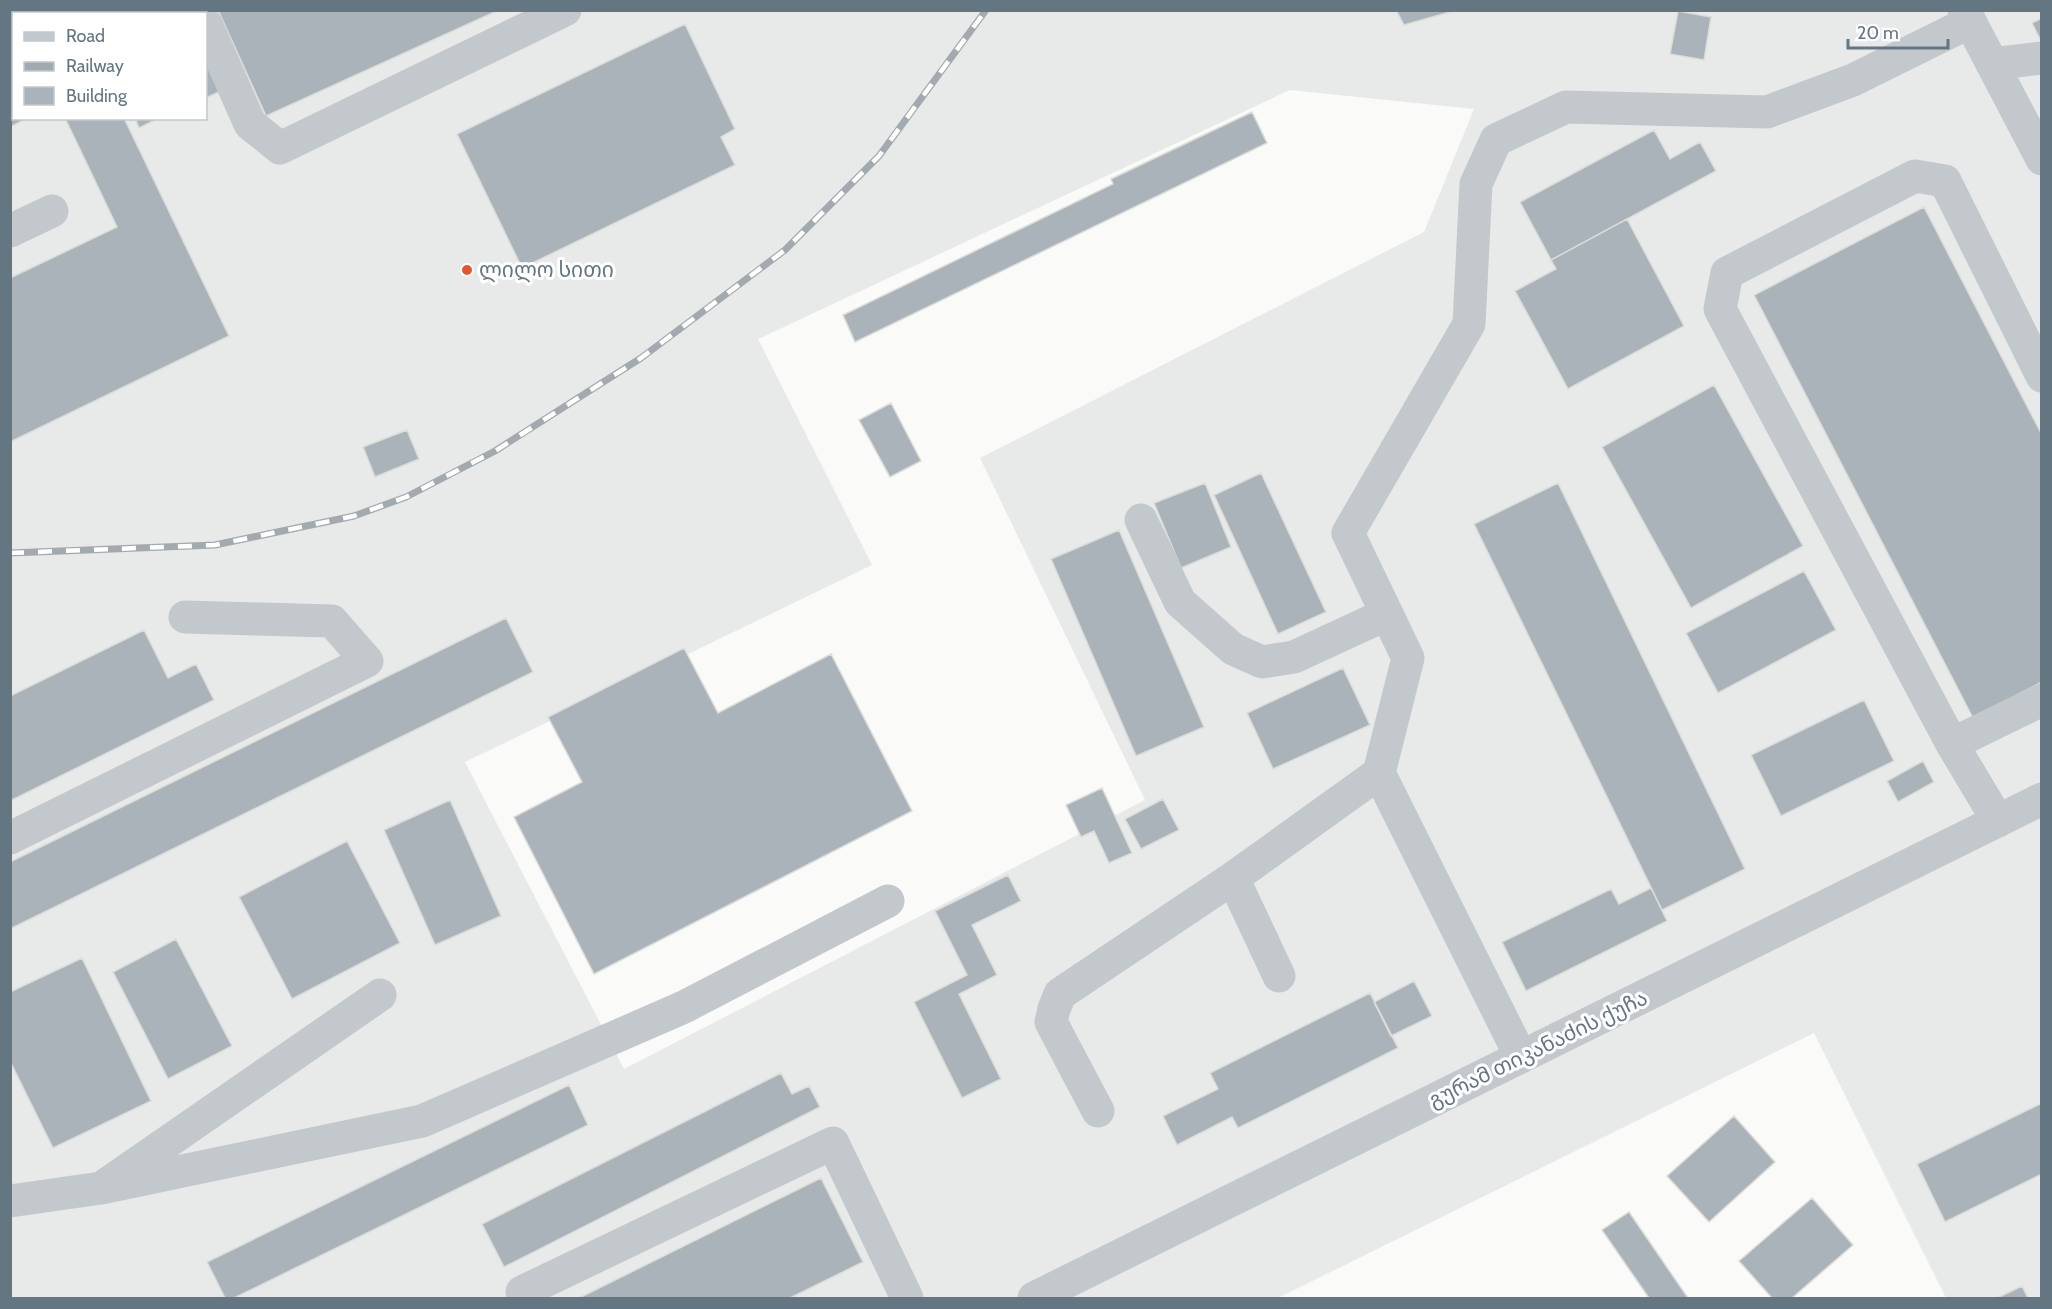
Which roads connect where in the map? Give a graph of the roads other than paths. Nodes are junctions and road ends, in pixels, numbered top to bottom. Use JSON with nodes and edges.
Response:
{"nodes":[{"id":1,"x":566,"y":10,"type":"edge"},
{"id":2,"x":1967,"y":16,"type":"edge"},
{"id":3,"x":207,"y":26,"type":"edge"},
{"id":4,"x":2042,"y":58,"type":"edge"},
{"id":5,"x":1992,"y":64,"type":"junction"},
{"id":6,"x":2042,"y":159,"type":"edge"},
{"id":7,"x":52,"y":211,"type":"dead end"},
{"id":8,"x":10,"y":231,"type":"edge"},
{"id":9,"x":2042,"y":375,"type":"edge"},
{"id":10,"x":1140,"y":520,"type":"dead end"},
{"id":11,"x":1387,"y":614,"type":"junction"},
{"id":12,"x":186,"y":617,"type":"dead end"},
{"id":13,"x":2042,"y":700,"type":"edge"},
{"id":14,"x":1952,"y":744,"type":"junction"},
{"id":15,"x":1379,"y":773,"type":"junction"},
{"id":16,"x":2042,"y":799,"type":"edge"},
{"id":17,"x":1998,"y":821,"type":"junction"},
{"id":18,"x":10,"y":838,"type":"edge"},
{"id":19,"x":1233,"y":878,"type":"junction"},
{"id":20,"x":888,"y":901,"type":"dead end"},
{"id":21,"x":1279,"y":976,"type":"dead end"},
{"id":22,"x":380,"y":995,"type":"dead end"},
{"id":23,"x":1521,"y":1057,"type":"junction"},
{"id":24,"x":1098,"y":1111,"type":"dead end"},
{"id":25,"x":101,"y":1188,"type":"junction"},
{"id":26,"x":10,"y":1201,"type":"edge"},
{"id":27,"x":522,"y":1292,"type":"dead end"},
{"id":28,"x":907,"y":1299,"type":"edge"},
{"id":29,"x":1034,"y":1299,"type":"edge"}],
"edges":[{"from":1,"to":3,"type":"street"},
{"from":2,"to":5,"type":"street"},
{"from":2,"to":11,"type":"street"},
{"from":4,"to":5,"type":"street"},
{"from":5,"to":6,"type":"street"},
{"from":7,"to":8,"type":"street"},
{"from":9,"to":14,"type":"street"},
{"from":10,"to":11,"type":"street"},
{"from":11,"to":15,"type":"street"},
{"from":12,"to":18,"type":"street"},
{"from":13,"to":14,"type":"street"},
{"from":14,"to":17,"type":"street"},
{"from":15,"to":19,"type":"street"},
{"from":15,"to":23,"type":"street"},
{"from":16,"to":17,"type":"street","name":"გურამ თიკანაძის ქუჩა"},
{"from":17,"to":23,"type":"street","name":"გურამ თიკანაძის ქუჩა"},
{"from":19,"to":21,"type":"street"},
{"from":19,"to":24,"type":"street"},
{"from":20,"to":25,"type":"street"},
{"from":22,"to":25,"type":"street"},
{"from":23,"to":29,"type":"street","name":"გურამ თიკანაძის ქუჩა"},
{"from":25,"to":26,"type":"street"},
{"from":27,"to":28,"type":"street"}]}
